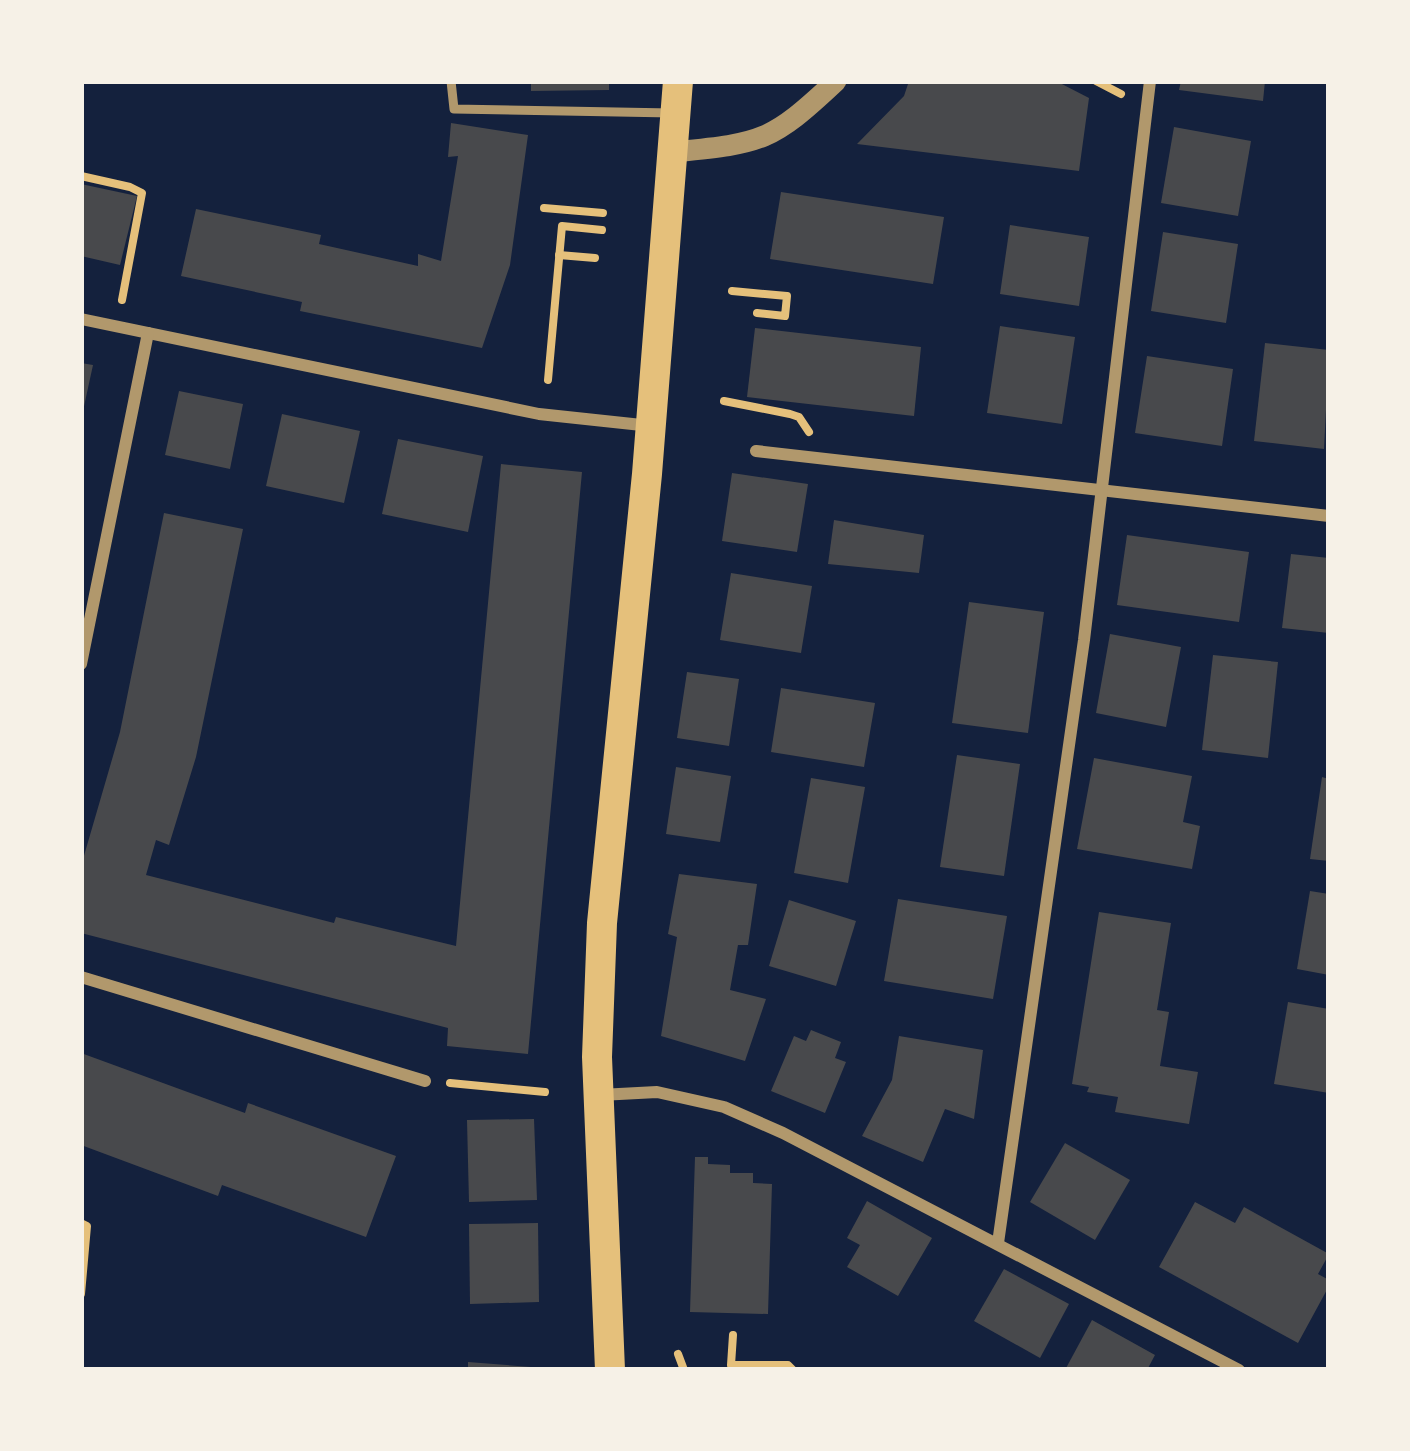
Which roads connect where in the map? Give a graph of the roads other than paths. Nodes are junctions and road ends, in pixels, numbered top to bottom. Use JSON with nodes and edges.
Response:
{"nodes":[{"id":1,"x":451,"y":81,"type":"edge"},
{"id":2,"x":678,"y":81,"type":"edge"},
{"id":3,"x":836,"y":81,"type":"edge"},
{"id":4,"x":1150,"y":81,"type":"edge"},
{"id":5,"x":677,"y":113,"type":"junction"},
{"id":6,"x":674,"y":152,"type":"junction"},
{"id":7,"x":81,"y":319,"type":"edge"},
{"id":8,"x":148,"y":333,"type":"junction"},
{"id":9,"x":651,"y":426,"type":"junction"},
{"id":10,"x":756,"y":451,"type":"dead end"},
{"id":11,"x":1100,"y":491,"type":"junction"},
{"id":12,"x":1329,"y":516,"type":"edge"},
{"id":13,"x":81,"y":664,"type":"edge"},
{"id":14,"x":81,"y":977,"type":"edge"},
{"id":15,"x":425,"y":1081,"type":"road end"},
{"id":16,"x":599,"y":1095,"type":"junction"},
{"id":17,"x":998,"y":1244,"type":"junction"},
{"id":18,"x":610,"y":1370,"type":"edge"},
{"id":19,"x":1239,"y":1370,"type":"edge"}],
"edges":[{"from":1,"to":5,"type":"lane"},
{"from":2,"to":5,"type":"main road"},
{"from":3,"to":6,"type":"street"},
{"from":4,"to":11,"type":"street"},
{"from":5,"to":6,"type":"main road"},
{"from":6,"to":9,"type":"main road"},
{"from":7,"to":8,"type":"street"},
{"from":8,"to":9,"type":"street"},
{"from":8,"to":13,"type":"street"},
{"from":9,"to":16,"type":"main road"},
{"from":10,"to":11,"type":"street"},
{"from":11,"to":12,"type":"street"},
{"from":11,"to":17,"type":"street"},
{"from":14,"to":15,"type":"street"},
{"from":16,"to":17,"type":"street"},
{"from":16,"to":18,"type":"main road"},
{"from":17,"to":19,"type":"street"}]}
